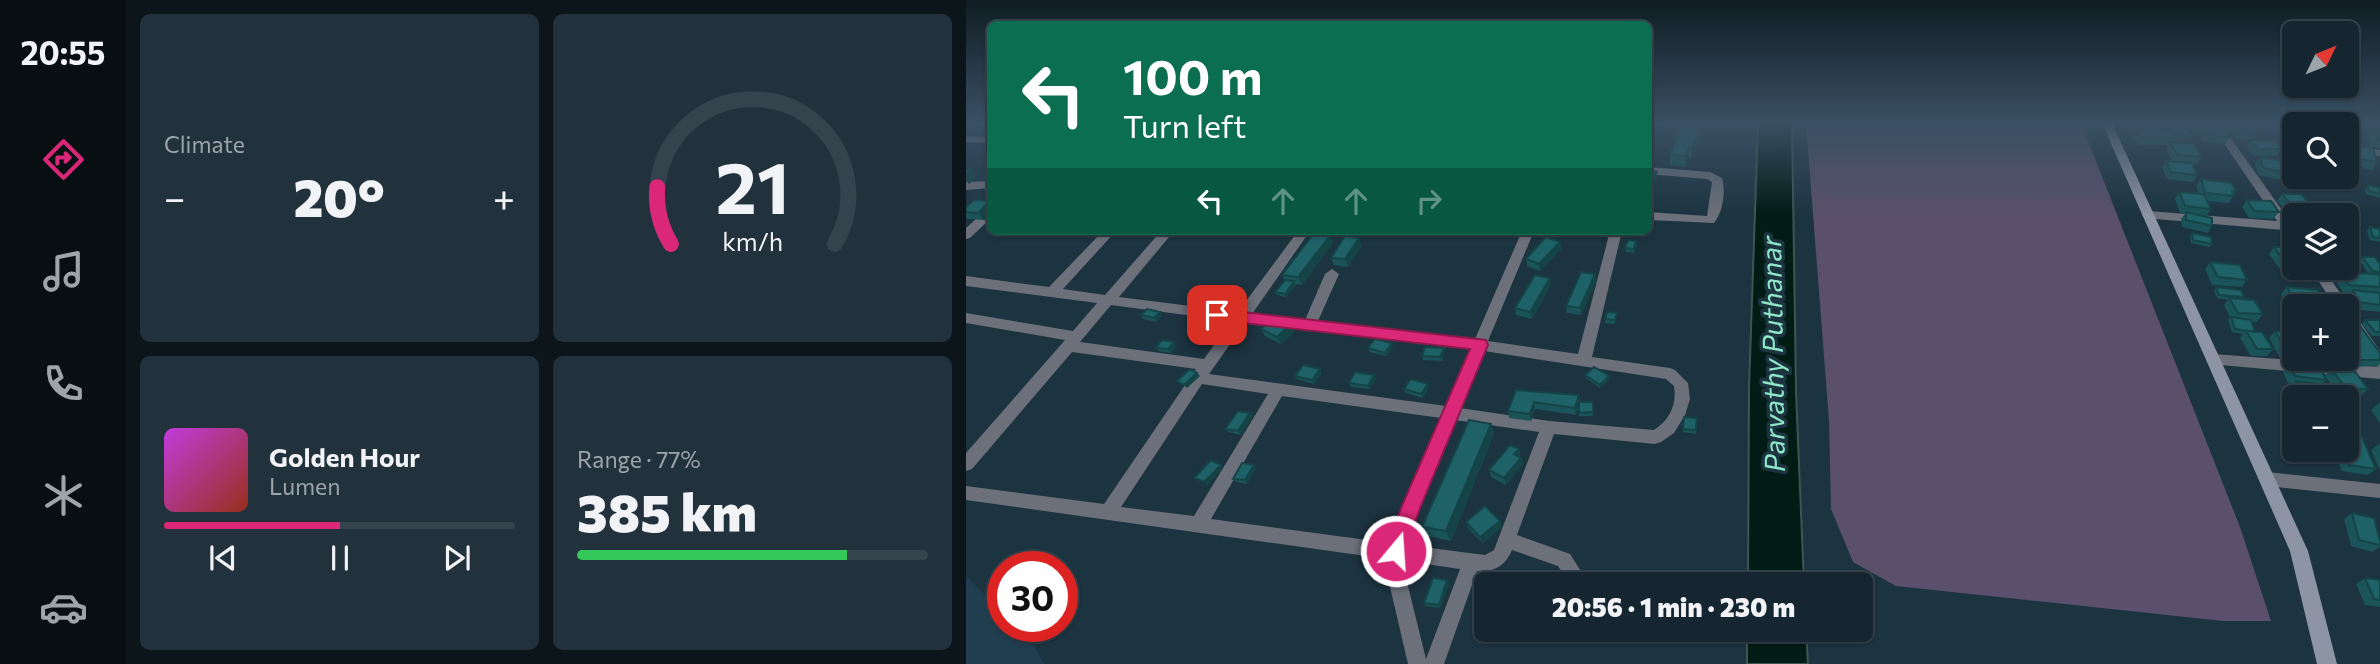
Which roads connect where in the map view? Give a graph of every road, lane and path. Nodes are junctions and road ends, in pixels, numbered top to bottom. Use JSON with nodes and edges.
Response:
{"nodes":[{"id":1,"x":2121,"y":154,"type":"edge"},
{"id":2,"x":2237,"y":154,"type":"edge"},
{"id":3,"x":1652,"y":170,"type":"edge"},
{"id":4,"x":987,"y":185,"type":"edge"},
{"id":5,"x":966,"y":187,"type":"edge"},
{"id":6,"x":2148,"y":215,"type":"junction"},
{"id":7,"x":987,"y":216,"type":"edge"},
{"id":8,"x":1652,"y":216,"type":"edge"},
{"id":9,"x":2282,"y":218,"type":"edge"},
{"id":10,"x":2282,"y":230,"type":"edge"},
{"id":11,"x":966,"y":235,"type":"edge"},
{"id":12,"x":1106,"y":235,"type":"edge"},
{"id":13,"x":1165,"y":235,"type":"edge"},
{"id":14,"x":1301,"y":235,"type":"edge"},
{"id":15,"x":1526,"y":235,"type":"edge"},
{"id":16,"x":1615,"y":235,"type":"edge"},
{"id":17,"x":1332,"y":274,"type":"dead end"},
{"id":18,"x":966,"y":281,"type":"edge"},
{"id":19,"x":1052,"y":292,"type":"junction"},
{"id":20,"x":1110,"y":299,"type":"junction"},
{"id":21,"x":966,"y":318,"type":"edge"},
{"id":22,"x":1243,"y":318,"type":"junction"},
{"id":23,"x":1309,"y":326,"type":"junction"},
{"id":24,"x":2359,"y":331,"type":"edge"},
{"id":25,"x":1072,"y":342,"type":"junction"},
{"id":26,"x":1480,"y":345,"type":"junction"},
{"id":27,"x":1584,"y":360,"type":"junction"},
{"id":28,"x":2214,"y":360,"type":"junction"},
{"id":29,"x":2380,"y":362,"type":"edge"},
{"id":30,"x":1209,"y":365,"type":"junction"},
{"id":31,"x":2380,"y":373,"type":"edge"},
{"id":32,"x":1198,"y":378,"type":"junction"},
{"id":33,"x":1278,"y":390,"type":"junction"},
{"id":34,"x":1451,"y":413,"type":"junction"},
{"id":35,"x":1549,"y":427,"type":"junction"},
{"id":36,"x":966,"y":464,"type":"edge"},
{"id":37,"x":2268,"y":479,"type":"junction"},
{"id":38,"x":2380,"y":491,"type":"edge"},
{"id":39,"x":966,"y":493,"type":"edge"},
{"id":40,"x":1108,"y":512,"type":"junction"},
{"id":41,"x":1197,"y":526,"type":"junction"},
{"id":42,"x":1507,"y":540,"type":"junction"},
{"id":43,"x":1396,"y":551,"type":"junction"},
{"id":44,"x":1471,"y":564,"type":"junction"},
{"id":45,"x":1572,"y":572,"type":"edge"},
{"id":46,"x":1418,"y":664,"type":"edge"},
{"id":47,"x":1434,"y":664,"type":"edge"},
{"id":48,"x":2327,"y":664,"type":"edge"}],
"edges":[{"from":1,"to":6,"type":"main road"},
{"from":2,"to":9,"type":"street"},
{"from":3,"to":8,"type":"street"},
{"from":4,"to":5,"type":"street"},
{"from":6,"to":10,"type":"street"},
{"from":6,"to":28,"type":"main road"},
{"from":7,"to":11,"type":"street"},
{"from":12,"to":19,"type":"street"},
{"from":13,"to":20,"type":"street"},
{"from":14,"to":22,"type":"street"},
{"from":15,"to":26,"type":"street"},
{"from":16,"to":27,"type":"street"},
{"from":17,"to":23,"type":"street"},
{"from":18,"to":19,"type":"street"},
{"from":19,"to":20,"type":"street"},
{"from":20,"to":22,"type":"street"},
{"from":20,"to":25,"type":"street"},
{"from":21,"to":25,"type":"street"},
{"from":22,"to":23,"type":"street"},
{"from":22,"to":30,"type":"street"},
{"from":23,"to":26,"type":"street"},
{"from":24,"to":29,"type":"street"},
{"from":25,"to":30,"type":"street"},
{"from":25,"to":36,"type":"street"},
{"from":26,"to":27,"type":"street"},
{"from":26,"to":34,"type":"street"},
{"from":27,"to":35,"type":"street"},
{"from":28,"to":31,"type":"street"},
{"from":28,"to":37,"type":"main road"},
{"from":30,"to":32,"type":"street"},
{"from":32,"to":33,"type":"street"},
{"from":32,"to":40,"type":"street"},
{"from":33,"to":34,"type":"street"},
{"from":33,"to":41,"type":"street"},
{"from":34,"to":35,"type":"street"},
{"from":34,"to":43,"type":"street"},
{"from":35,"to":42,"type":"street"},
{"from":37,"to":38,"type":"street"},
{"from":37,"to":48,"type":"main road"},
{"from":39,"to":40,"type":"street"},
{"from":40,"to":41,"type":"street"},
{"from":41,"to":43,"type":"street"},
{"from":42,"to":44,"type":"street"},
{"from":42,"to":45,"type":"street"},
{"from":43,"to":44,"type":"street"},
{"from":43,"to":46,"type":"street"},
{"from":44,"to":47,"type":"street"}]}
